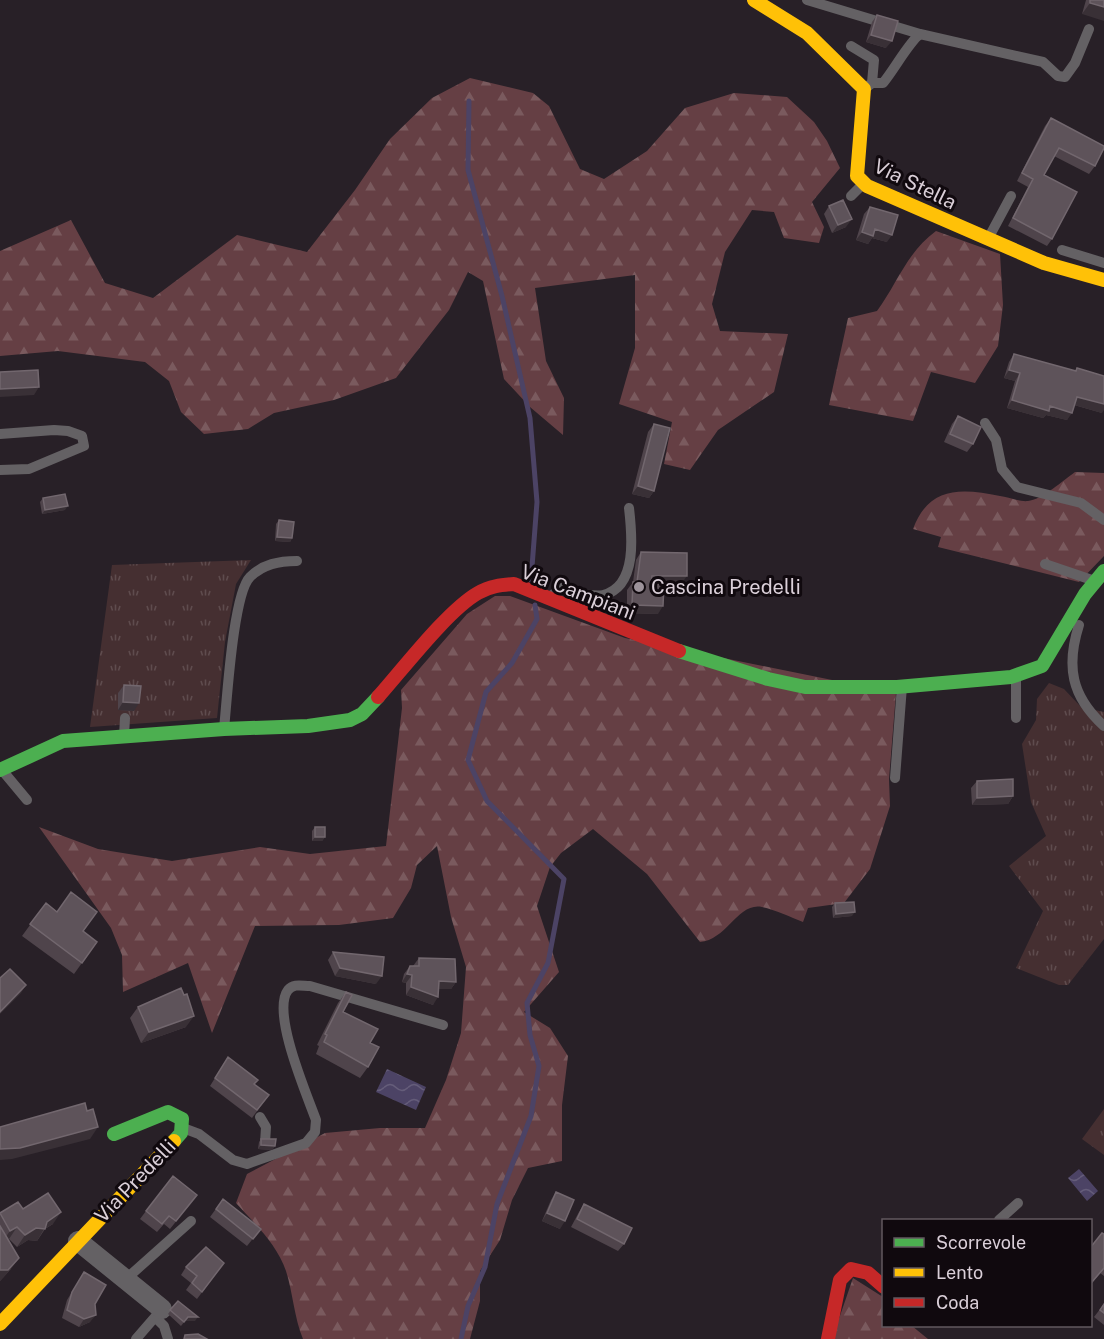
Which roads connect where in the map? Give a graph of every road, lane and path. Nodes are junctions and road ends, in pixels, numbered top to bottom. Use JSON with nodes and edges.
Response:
{"nodes":[{"id":1,"x":754,"y":0,"type":"edge"},
{"id":2,"x":807,"y":0,"type":"edge"},
{"id":3,"x":1089,"y":29,"type":"dead end"},
{"id":4,"x":920,"y":34,"type":"junction"},
{"id":5,"x":851,"y":46,"type":"dead end"},
{"id":6,"x":868,"y":86,"type":"junction"},
{"id":7,"x":844,"y":152,"type":"dead end"},
{"id":8,"x":858,"y":167,"type":"junction"},
{"id":9,"x":864,"y":183,"type":"junction"},
{"id":10,"x":851,"y":196,"type":"dead end"},
{"id":11,"x":1011,"y":196,"type":"dead end"},
{"id":12,"x":988,"y":240,"type":"junction"},
{"id":13,"x":1062,"y":250,"type":"dead end"},
{"id":14,"x":1104,"y":263,"type":"edge"},
{"id":15,"x":1104,"y":280,"type":"edge"},
{"id":16,"x":985,"y":423,"type":"dead end"},
{"id":17,"x":0,"y":434,"type":"edge"},
{"id":18,"x":0,"y":470,"type":"edge"},
{"id":19,"x":629,"y":508,"type":"dead end"},
{"id":20,"x":1104,"y":519,"type":"edge"},
{"id":21,"x":297,"y":561,"type":"dead end"},
{"id":22,"x":1045,"y":564,"type":"dead end"},
{"id":23,"x":1100,"y":576,"type":"edge"},
{"id":24,"x":549,"y":597,"type":"junction"},
{"id":25,"x":1080,"y":601,"type":"junction"},
{"id":26,"x":1016,"y":676,"type":"junction"},
{"id":27,"x":902,"y":686,"type":"junction"},
{"id":28,"x":125,"y":718,"type":"dead end"},
{"id":29,"x":1016,"y":718,"type":"dead end"},
{"id":30,"x":1104,"y":726,"type":"edge"},
{"id":31,"x":224,"y":729,"type":"junction"},
{"id":32,"x":124,"y":736,"type":"junction"},
{"id":33,"x":0,"y":768,"type":"edge"},
{"id":34,"x":895,"y":778,"type":"dead end"},
{"id":35,"x":27,"y":800,"type":"dead end"},
{"id":36,"x":443,"y":1025,"type":"dead end"},
{"id":37,"x":260,"y":1117,"type":"edge"},
{"id":38,"x":183,"y":1128,"type":"junction"},
{"id":39,"x":114,"y":1134,"type":"dead end"},
{"id":40,"x":265,"y":1150,"type":"junction"},
{"id":41,"x":1018,"y":1203,"type":"dead end"},
{"id":42,"x":1001,"y":1219,"type":"edge"},
{"id":43,"x":191,"y":1221,"type":"dead end"},
{"id":44,"x":78,"y":1241,"type":"junction"},
{"id":45,"x":126,"y":1279,"type":"junction"},
{"id":46,"x":882,"y":1285,"type":"edge"},
{"id":47,"x":158,"y":1313,"type":"junction"},
{"id":48,"x":0,"y":1324,"type":"edge"},
{"id":49,"x":136,"y":1339,"type":"edge"},
{"id":50,"x":168,"y":1339,"type":"edge"},
{"id":51,"x":828,"y":1339,"type":"edge"}],
"edges":[{"from":1,"to":6,"type":"street"},
{"from":2,"to":4,"type":"lane"},
{"from":3,"to":4,"type":"lane"},
{"from":4,"to":6,"type":"lane"},
{"from":5,"to":6,"type":"lane"},
{"from":6,"to":8,"type":"street","name":"Via Stella"},
{"from":7,"to":8,"type":"lane"},
{"from":8,"to":9,"type":"street","name":"Via Stella"},
{"from":9,"to":10,"type":"lane"},
{"from":9,"to":12,"type":"street","name":"Via Stella"},
{"from":11,"to":12,"type":"lane"},
{"from":12,"to":15,"type":"street","name":"Via Stella"},
{"from":13,"to":14,"type":"lane"},
{"from":16,"to":20,"type":"lane"},
{"from":17,"to":18,"type":"lane"},
{"from":19,"to":24,"type":"lane"},
{"from":21,"to":31,"type":"lane"},
{"from":22,"to":23,"type":"lane"},
{"from":23,"to":25,"type":"street","name":"Via Campiani"},
{"from":24,"to":27,"type":"street","name":"Via Campiani"},
{"from":24,"to":31,"type":"street","name":"Via Campiani"},
{"from":25,"to":26,"type":"street","name":"Via Campiani"},
{"from":25,"to":30,"type":"lane"},
{"from":26,"to":27,"type":"street","name":"Via Campiani"},
{"from":26,"to":29,"type":"lane"},
{"from":27,"to":34,"type":"lane"},
{"from":28,"to":32,"type":"lane"},
{"from":31,"to":32,"type":"street","name":"Via Campiani"},
{"from":32,"to":33,"type":"street","name":"Via Campiani"},
{"from":33,"to":35,"type":"lane"},
{"from":36,"to":40,"type":"lane"},
{"from":37,"to":40,"type":"lane"},
{"from":38,"to":39,"type":"street","name":"Via Predelli"},
{"from":38,"to":40,"type":"lane"},
{"from":38,"to":44,"type":"street","name":"Via Predelli"},
{"from":41,"to":42,"type":"lane"},
{"from":43,"to":45,"type":"lane"},
{"from":44,"to":45,"type":"street","name":"Via Predelli"},
{"from":44,"to":48,"type":"street","name":"Via Predelli"},
{"from":45,"to":47,"type":"street","name":"Via Predelli"},
{"from":46,"to":51,"type":"street"},
{"from":47,"to":49,"type":"lane"},
{"from":47,"to":50,"type":"lane"}]}
